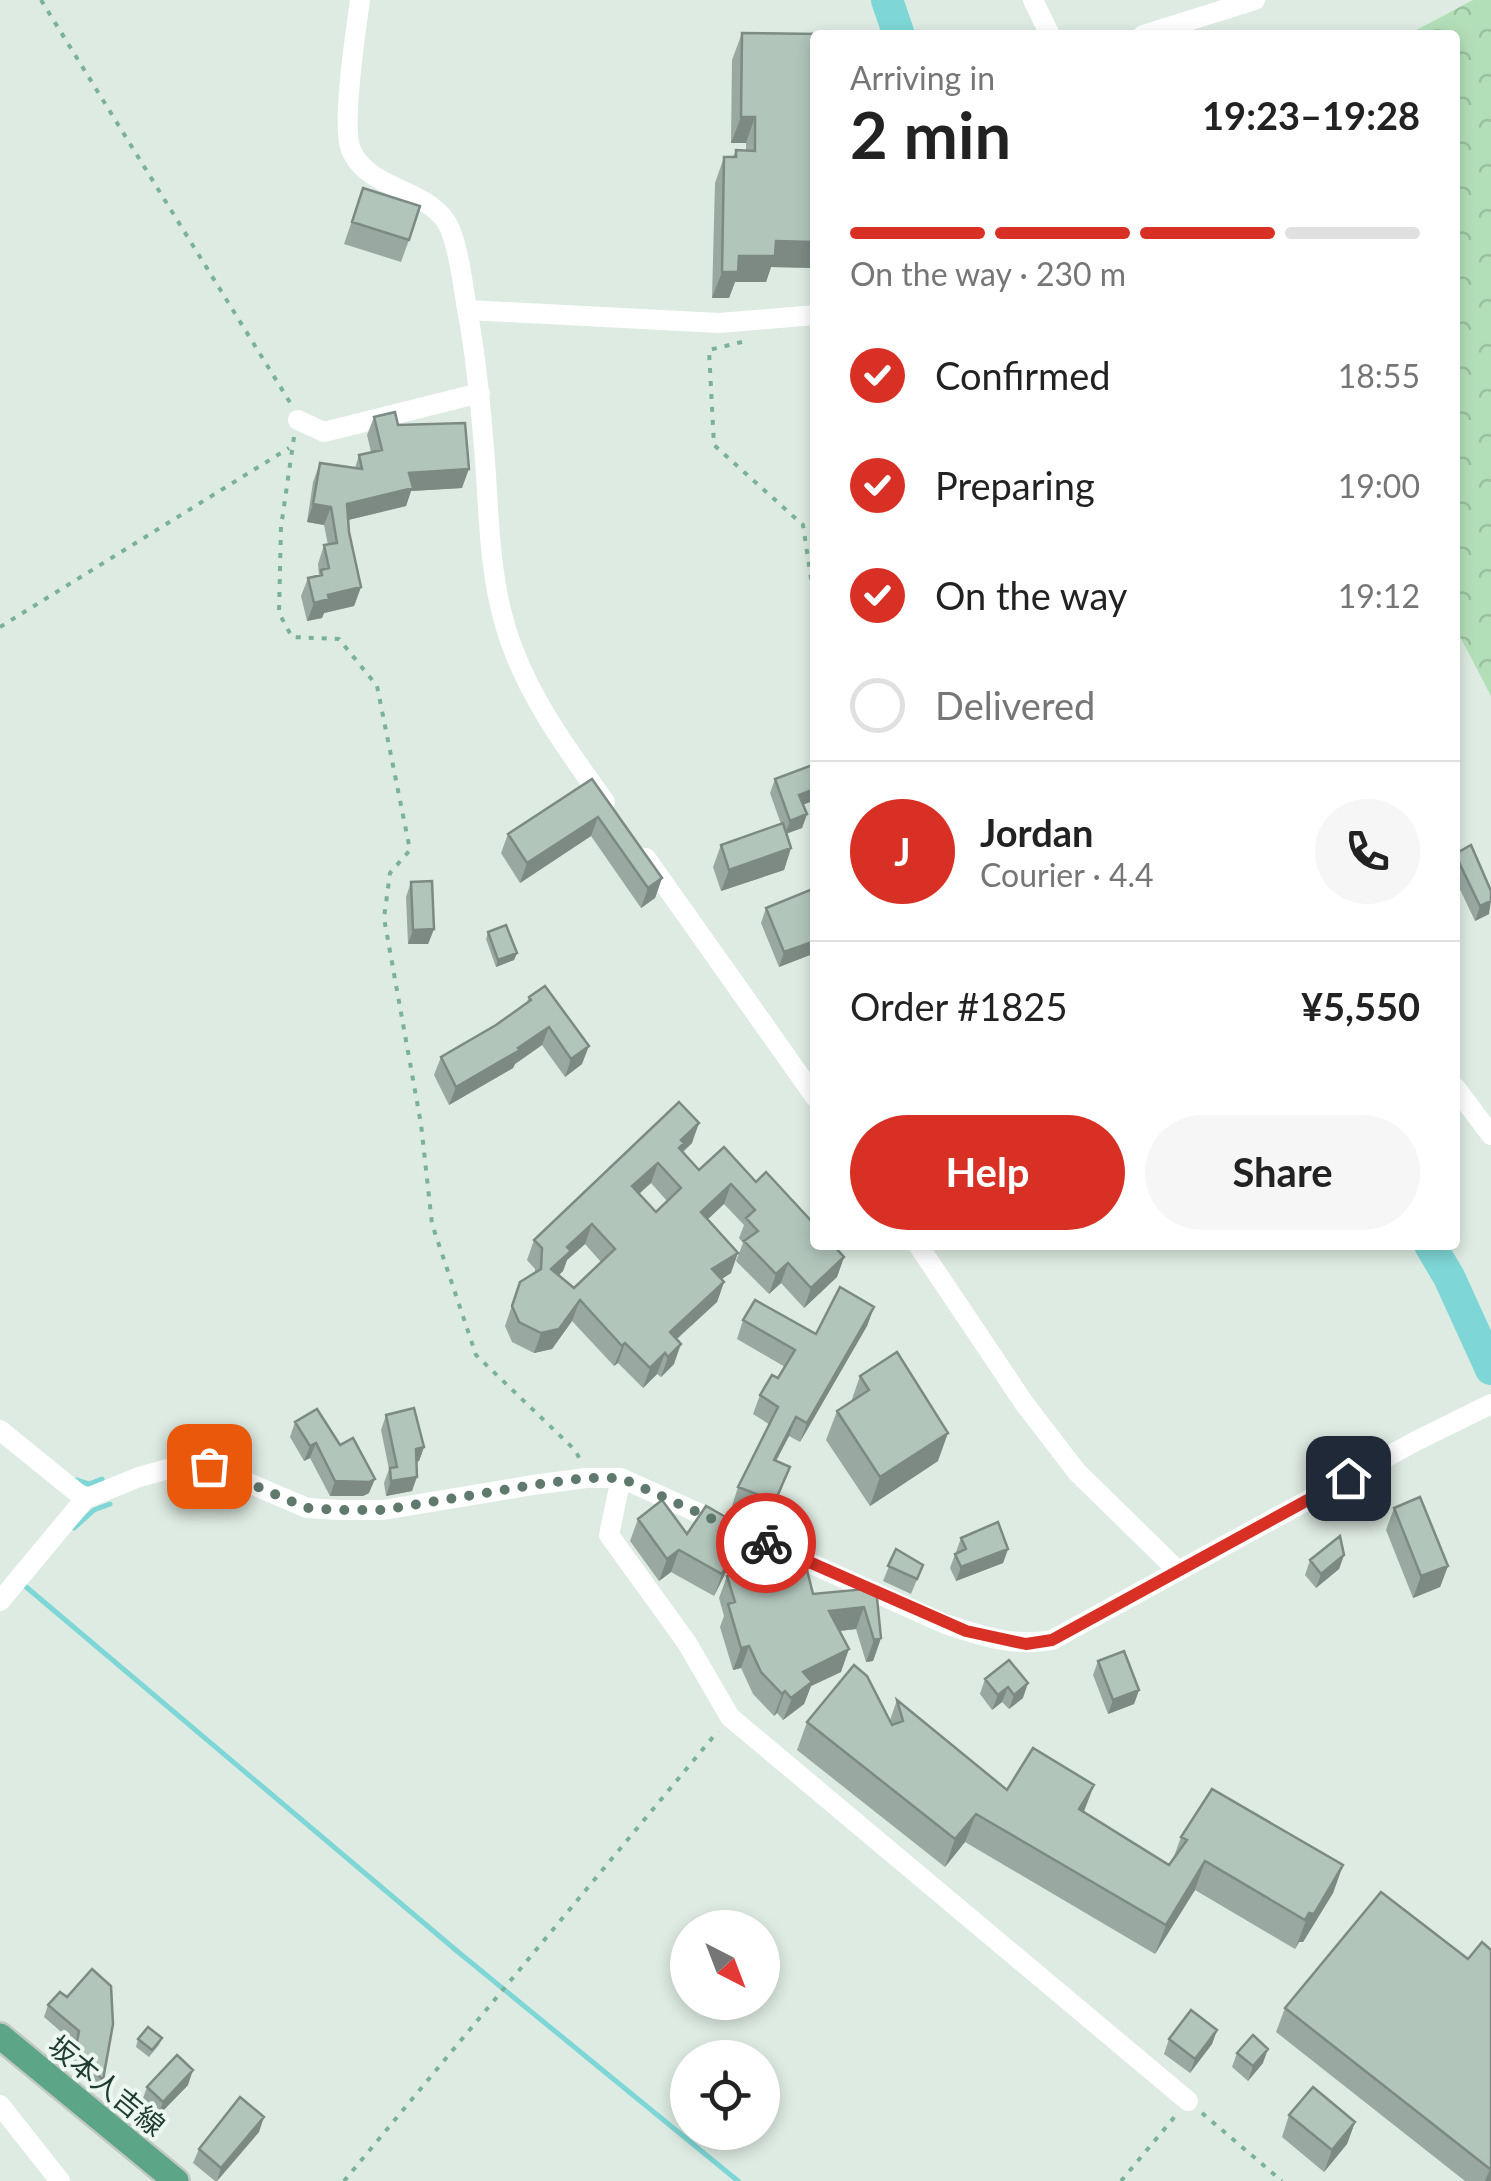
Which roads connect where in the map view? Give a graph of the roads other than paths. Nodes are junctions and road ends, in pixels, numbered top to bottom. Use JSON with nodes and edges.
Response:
{"nodes":[{"id":1,"x":360,"y":0,"type":"edge"},
{"id":2,"x":1034,"y":0,"type":"edge"},
{"id":3,"x":1255,"y":0,"type":"edge"},
{"id":4,"x":1048,"y":30,"type":"edge"},
{"id":5,"x":1159,"y":30,"type":"edge"},
{"id":6,"x":468,"y":310,"type":"junction"},
{"id":7,"x":810,"y":315,"type":"edge"},
{"id":8,"x":480,"y":393,"type":"junction"},
{"id":9,"x":298,"y":420,"type":"road end"},
{"id":10,"x":614,"y":814,"type":"edge"},
{"id":11,"x":636,"y":844,"type":"edge"},
{"id":12,"x":810,"y":1091,"type":"edge"},
{"id":13,"x":1460,"y":1094,"type":"edge"},
{"id":14,"x":1491,"y":1135,"type":"edge"},
{"id":15,"x":921,"y":1250,"type":"edge"},
{"id":16,"x":1491,"y":1404,"type":"edge"},
{"id":17,"x":0,"y":1430,"type":"edge"},
{"id":18,"x":621,"y":1478,"type":"junction"},
{"id":19,"x":85,"y":1499,"type":"junction"},
{"id":20,"x":1177,"y":1570,"type":"junction"},
{"id":21,"x":0,"y":1601,"type":"edge"},
{"id":22,"x":0,"y":2036,"type":"edge"},
{"id":23,"x":1188,"y":2102,"type":"road end"},
{"id":24,"x":0,"y":2105,"type":"edge"},
{"id":25,"x":60,"y":2181,"type":"edge"},
{"id":26,"x":176,"y":2181,"type":"edge"}],
"edges":[{"from":1,"to":6,"type":"street"},
{"from":2,"to":4,"type":"street"},
{"from":3,"to":5,"type":"street"},
{"from":6,"to":7,"type":"street"},
{"from":6,"to":8,"type":"street"},
{"from":8,"to":9,"type":"street"},
{"from":8,"to":10,"type":"street"},
{"from":11,"to":12,"type":"street"},
{"from":13,"to":14,"type":"street"},
{"from":15,"to":20,"type":"street"},
{"from":16,"to":20,"type":"street"},
{"from":17,"to":19,"type":"street"},
{"from":18,"to":19,"type":"street"},
{"from":18,"to":20,"type":"street"},
{"from":18,"to":23,"type":"street"},
{"from":19,"to":21,"type":"street"},
{"from":22,"to":26,"type":"main road","name":"坂本人吉線"},
{"from":24,"to":25,"type":"street"}]}
